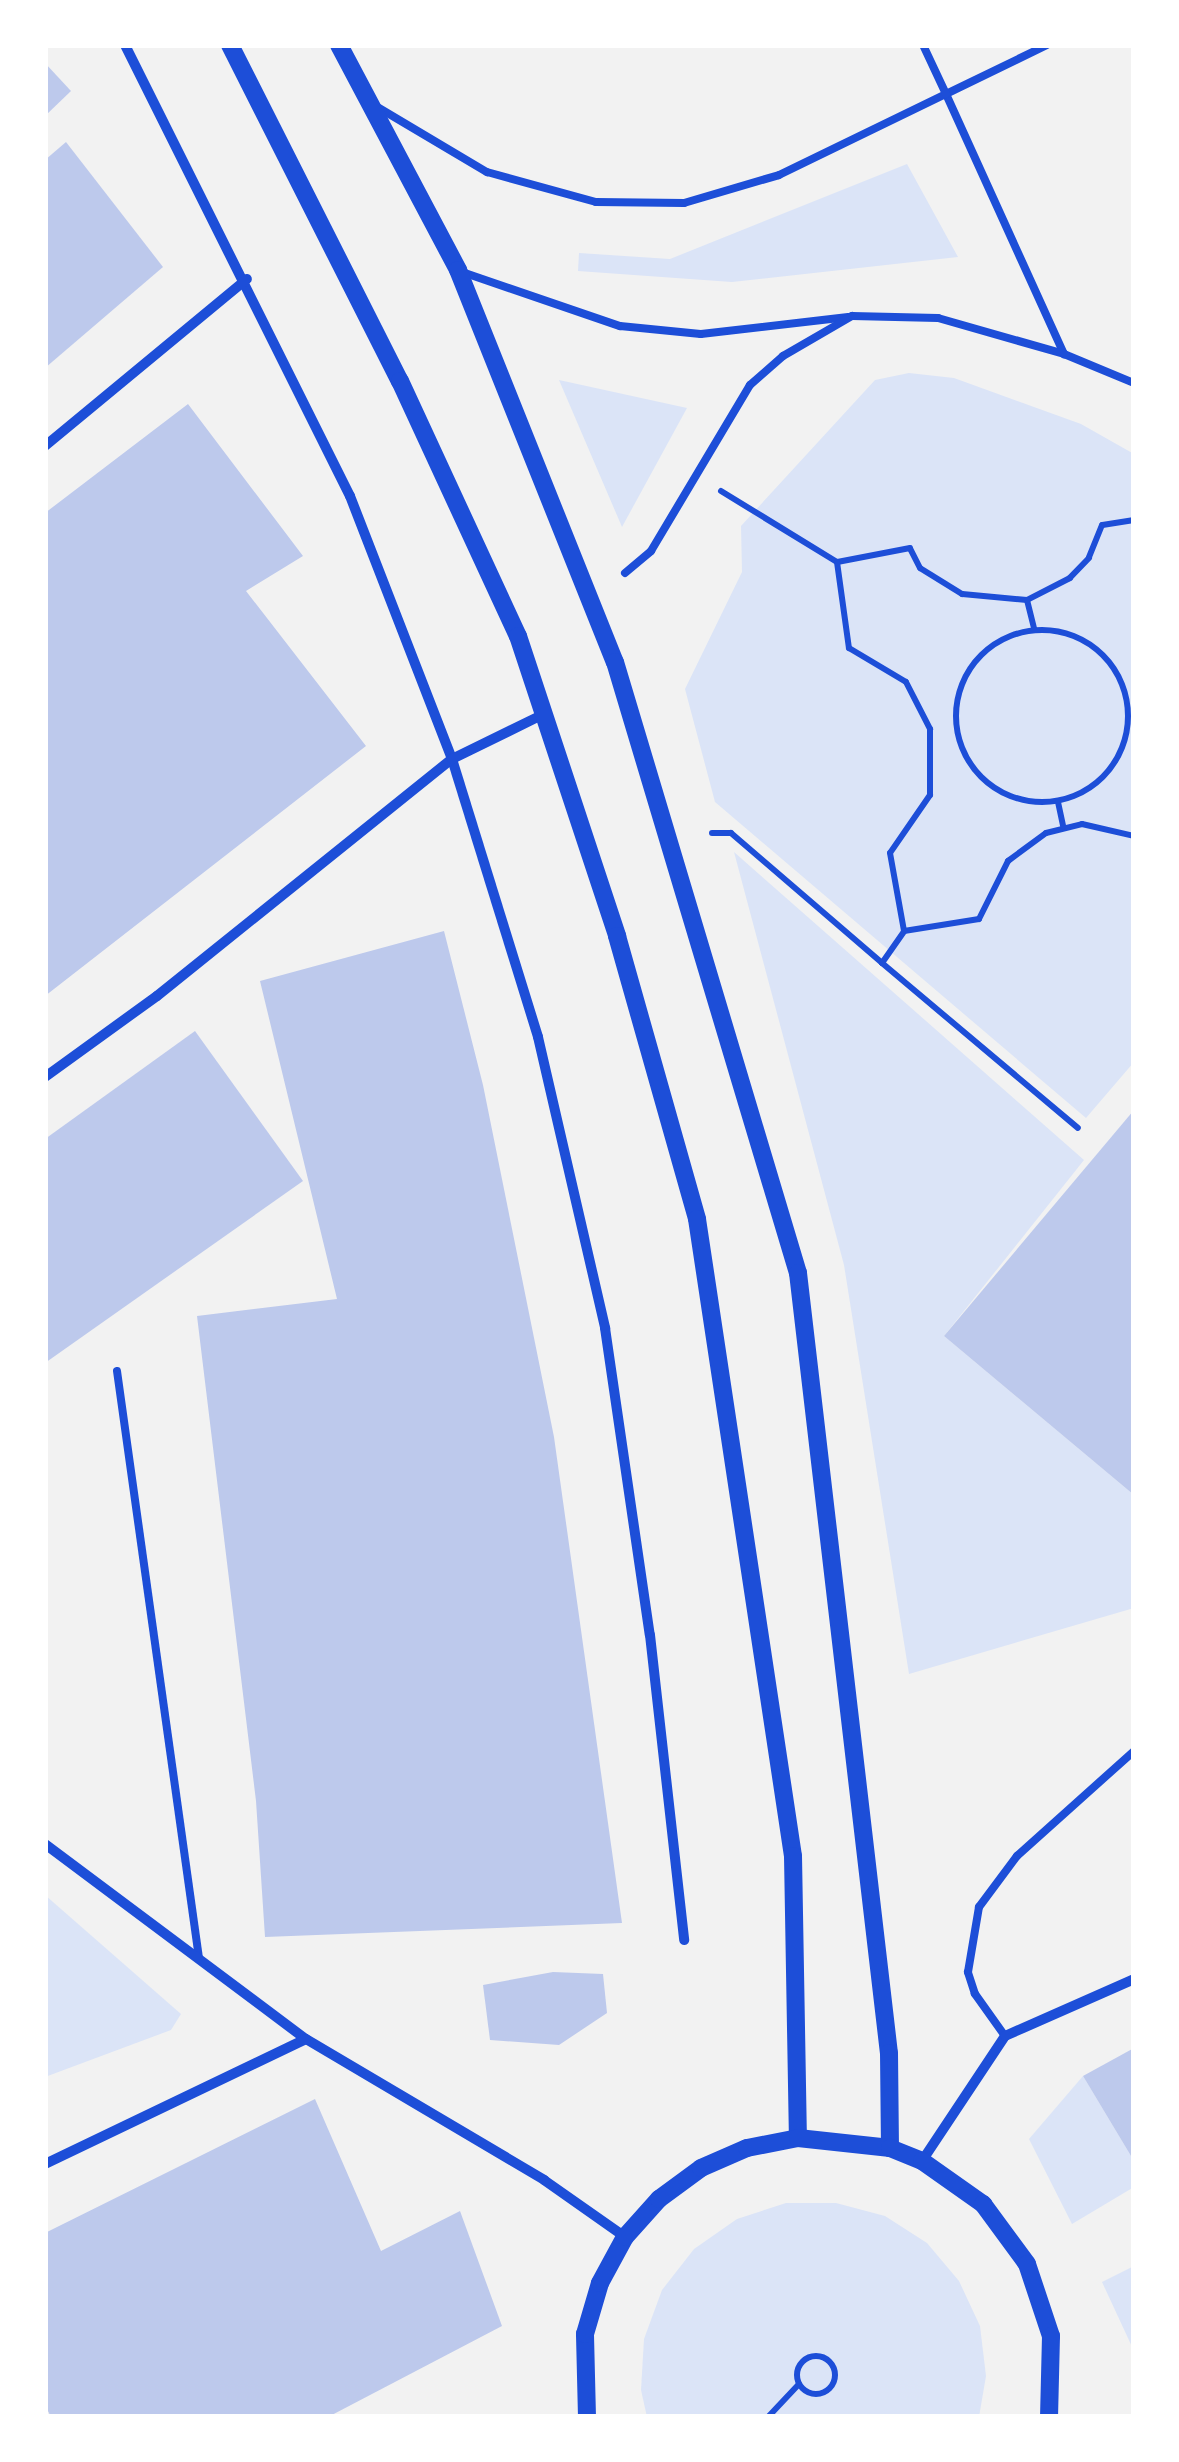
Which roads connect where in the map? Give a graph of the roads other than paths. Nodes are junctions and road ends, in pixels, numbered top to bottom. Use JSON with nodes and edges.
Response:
{"nodes":[{"id":1,"x":125,"y":45,"type":"edge"},
{"id":2,"x":230,"y":45,"type":"edge"},
{"id":3,"x":339,"y":45,"type":"edge"},
{"id":4,"x":923,"y":45,"type":"edge"},
{"id":5,"x":1047,"y":45,"type":"edge"},
{"id":6,"x":946,"y":94,"type":"junction"},
{"id":7,"x":369,"y":102,"type":"junction"},
{"id":8,"x":458,"y":270,"type":"junction"},
{"id":9,"x":247,"y":279,"type":"junction"},
{"id":10,"x":852,"y":316,"type":"junction"},
{"id":11,"x":1064,"y":354,"type":"junction"},
{"id":12,"x":1134,"y":383,"type":"edge"},
{"id":13,"x":45,"y":446,"type":"edge"},
{"id":14,"x":625,"y":573,"type":"dead end"},
{"id":15,"x":544,"y":714,"type":"junction"},
{"id":16,"x":452,"y":759,"type":"junction"},
{"id":17,"x":45,"y":1076,"type":"edge"},
{"id":18,"x":117,"y":1371,"type":"dead end"},
{"id":19,"x":1134,"y":1751,"type":"edge"},
{"id":20,"x":45,"y":1844,"type":"edge"},
{"id":21,"x":684,"y":1940,"type":"dead end"},
{"id":22,"x":200,"y":1962,"type":"junction"},
{"id":23,"x":1134,"y":1978,"type":"edge"},
{"id":24,"x":1004,"y":2036,"type":"junction"},
{"id":25,"x":306,"y":2038,"type":"junction"},
{"id":26,"x":798,"y":2138,"type":"junction"},
{"id":27,"x":890,"y":2148,"type":"junction"},
{"id":28,"x":922,"y":2161,"type":"junction"},
{"id":29,"x":45,"y":2164,"type":"edge"},
{"id":30,"x":625,"y":2237,"type":"junction"},
{"id":31,"x":1055,"y":2415,"type":"edge"},
{"id":32,"x":587,"y":2417,"type":"edge"}],
"edges":[{"from":1,"to":9,"type":"street"},
{"from":2,"to":15,"type":"street"},
{"from":3,"to":7,"type":"street"},
{"from":4,"to":6,"type":"lane"},
{"from":5,"to":6,"type":"lane"},
{"from":6,"to":7,"type":"lane"},
{"from":6,"to":11,"type":"lane"},
{"from":7,"to":8,"type":"street"},
{"from":8,"to":10,"type":"lane"},
{"from":8,"to":27,"type":"street"},
{"from":9,"to":13,"type":"street"},
{"from":9,"to":16,"type":"street"},
{"from":10,"to":11,"type":"lane"},
{"from":10,"to":14,"type":"lane"},
{"from":11,"to":12,"type":"lane"},
{"from":15,"to":16,"type":"street"},
{"from":15,"to":26,"type":"street"},
{"from":16,"to":17,"type":"street"},
{"from":16,"to":21,"type":"street"},
{"from":18,"to":22,"type":"lane"},
{"from":19,"to":24,"type":"lane"},
{"from":20,"to":22,"type":"street"},
{"from":22,"to":25,"type":"street"},
{"from":23,"to":24,"type":"street"},
{"from":24,"to":28,"type":"street"},
{"from":25,"to":29,"type":"street"},
{"from":25,"to":30,"type":"street"},
{"from":26,"to":27,"type":"street"},
{"from":26,"to":30,"type":"street"},
{"from":27,"to":28,"type":"street"},
{"from":28,"to":31,"type":"street"},
{"from":30,"to":32,"type":"street"}]}
